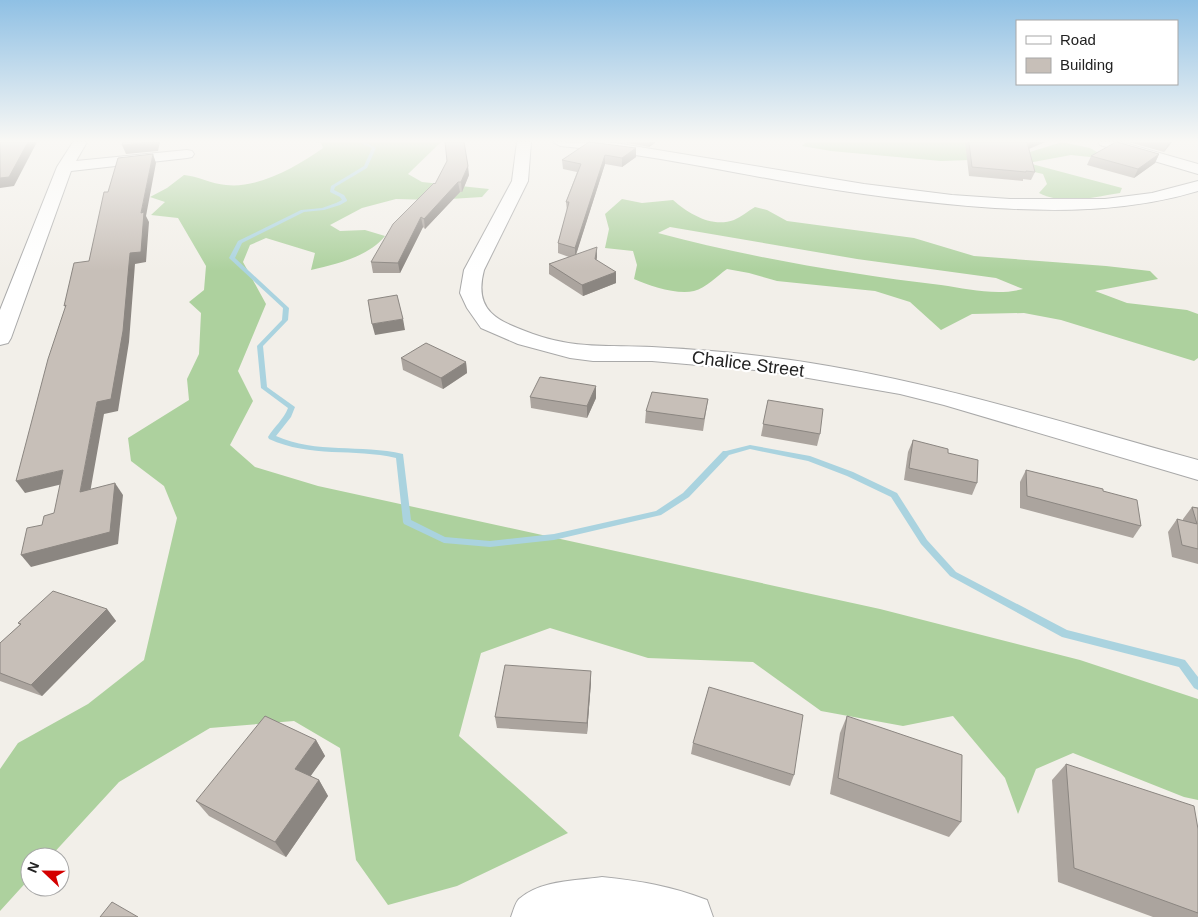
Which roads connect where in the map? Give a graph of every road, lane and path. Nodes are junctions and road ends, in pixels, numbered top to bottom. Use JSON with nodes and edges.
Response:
{"nodes":[{"id":1,"x":58,"y":185,"type":"edge"},
{"id":2,"x":518,"y":185,"type":"edge"},
{"id":3,"x":841,"y":185,"type":"edge"},
{"id":4,"x":1198,"y":186,"type":"edge"},
{"id":5,"x":0,"y":338,"type":"edge"},
{"id":6,"x":1198,"y":470,"type":"edge"},
{"id":7,"x":542,"y":912,"type":"edge"},
{"id":8,"x":690,"y":917,"type":"edge"}],
"edges":[{"from":1,"to":5,"type":"street"},
{"from":2,"to":6,"type":"street","name":"Chalice Street"},
{"from":3,"to":4,"type":"street"},
{"from":7,"to":8,"type":"street"}]}
